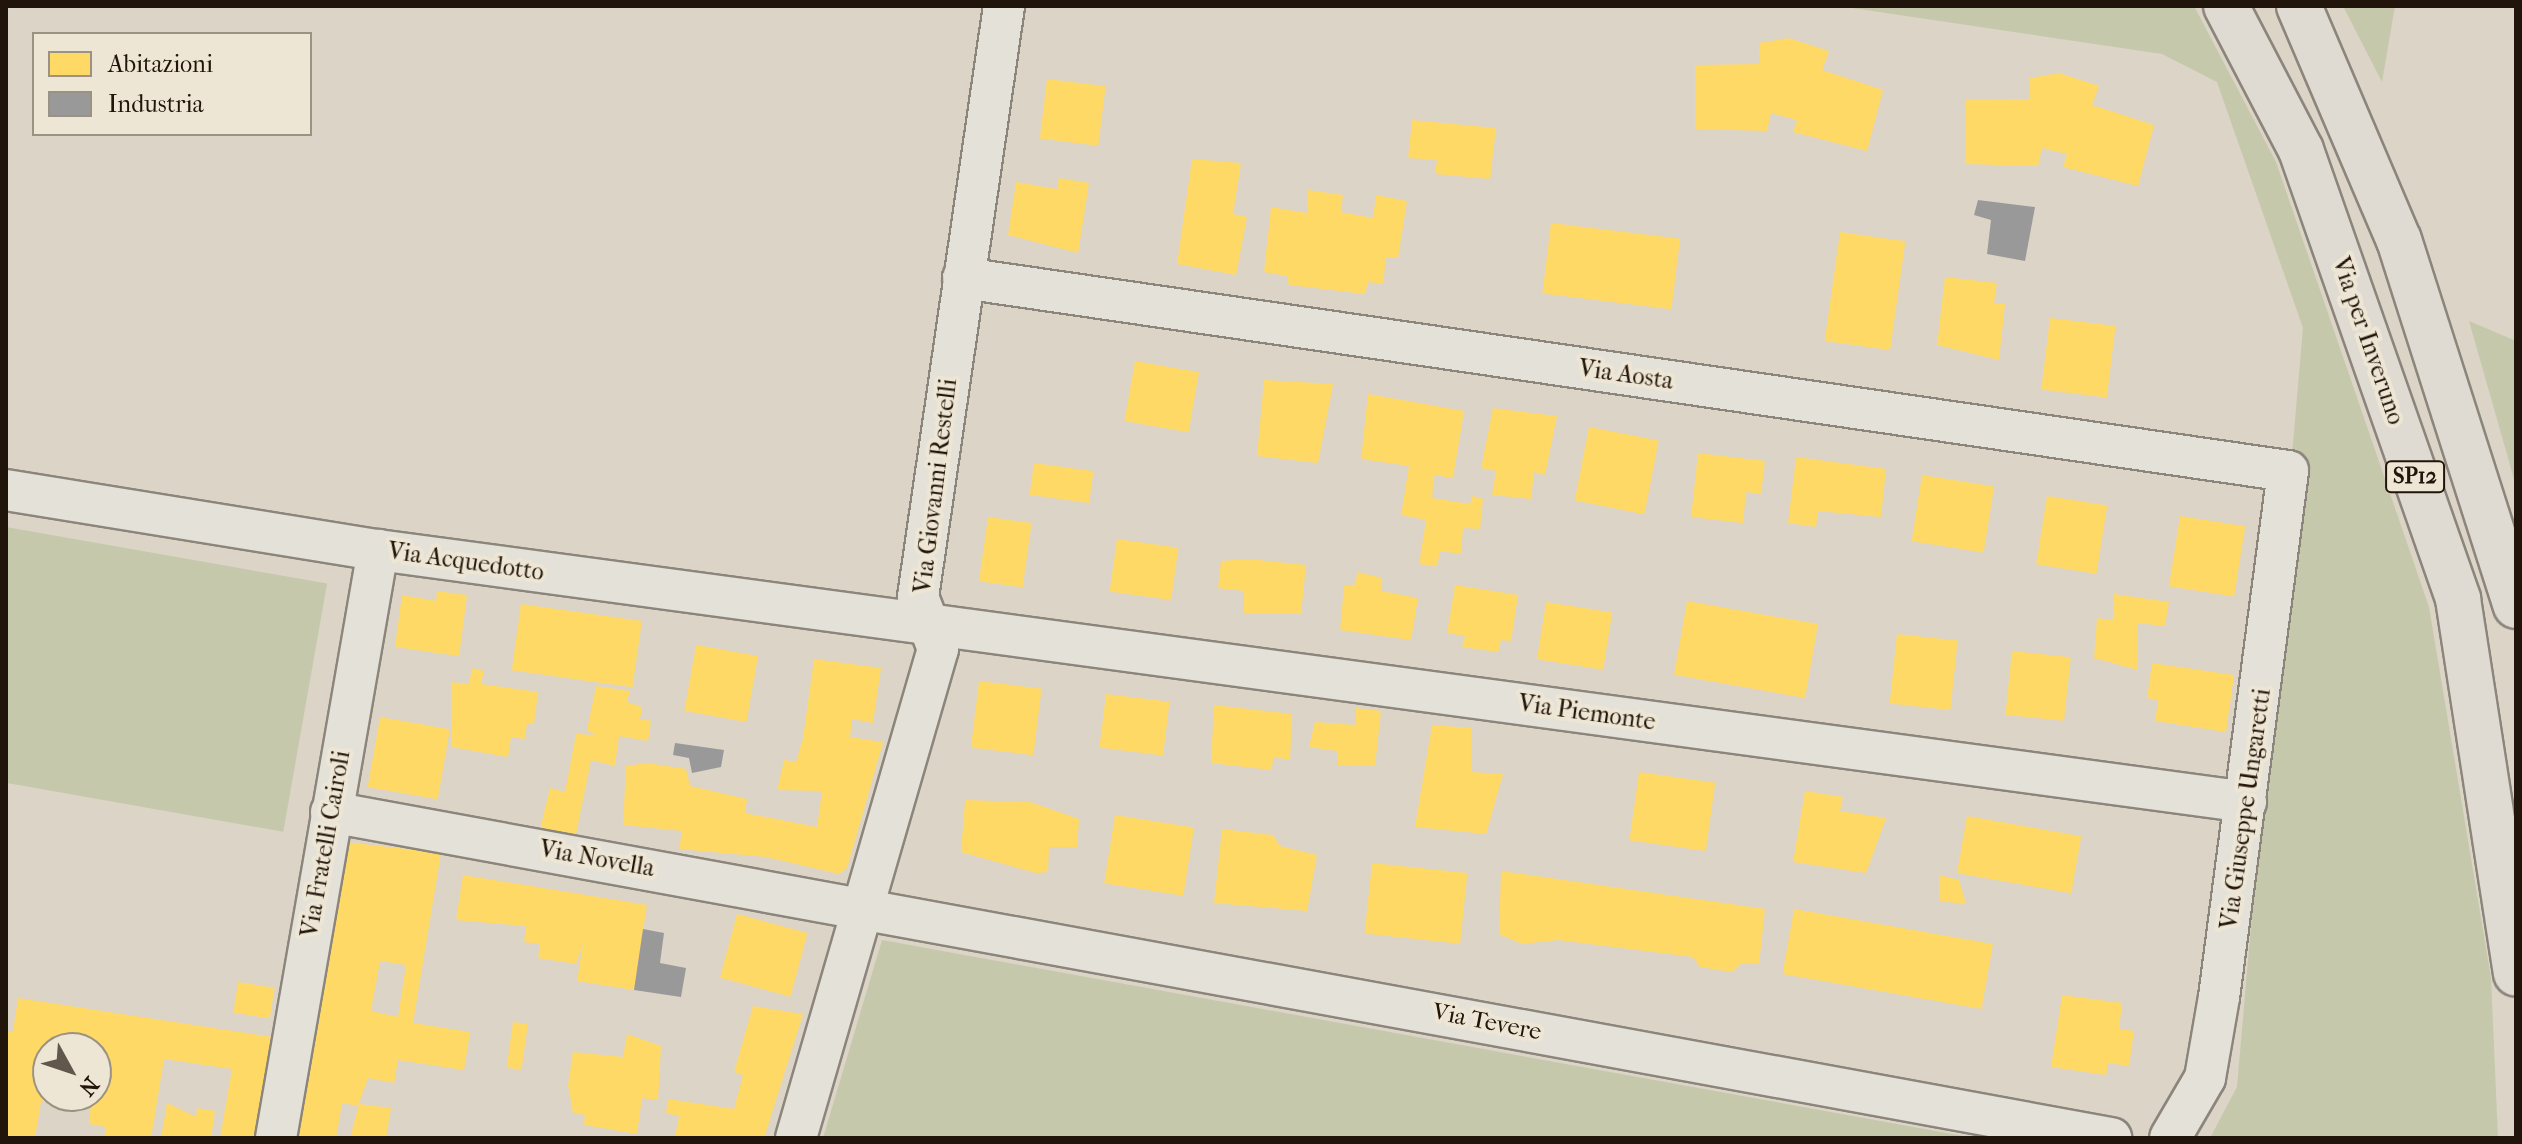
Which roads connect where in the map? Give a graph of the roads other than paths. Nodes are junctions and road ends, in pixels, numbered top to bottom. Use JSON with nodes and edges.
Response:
{"nodes":[{"id":1,"x":1004,"y":6,"type":"edge"},
{"id":2,"x":2226,"y":6,"type":"edge"},
{"id":3,"x":2299,"y":6,"type":"edge"},
{"id":4,"x":963,"y":278,"type":"junction"},
{"id":5,"x":2288,"y":471,"type":"joint"},
{"id":6,"x":6,"y":490,"type":"edge"},
{"id":7,"x":378,"y":550,"type":"junction"},
{"id":8,"x":2516,"y":606,"type":"edge"},
{"id":9,"x":928,"y":624,"type":"junction"},
{"id":10,"x":2246,"y":802,"type":"junction"},
{"id":11,"x":331,"y":812,"type":"junction"},
{"id":12,"x":863,"y":906,"type":"junction"},
{"id":13,"x":2516,"y":974,"type":"edge"},
{"id":14,"x":276,"y":1138,"type":"edge"},
{"id":15,"x":796,"y":1138,"type":"edge"},
{"id":16,"x":2111,"y":1138,"type":"edge"},
{"id":17,"x":2170,"y":1138,"type":"edge"}],
"edges":[{"from":1,"to":4,"type":"street","name":"Via Giovanni Restelli"},
{"from":2,"to":13,"type":"main road","name":"Via per Inveruno","number":"SP12"},
{"from":3,"to":8,"type":"main road","number":"SP12"},
{"from":4,"to":5,"type":"street","name":"Via Aosta"},
{"from":4,"to":9,"type":"street","name":"Via Giovanni Restelli"},
{"from":5,"to":10,"type":"street","name":"Via Giuseppe Ungaretti"},
{"from":6,"to":7,"type":"street","name":"Via Acquedotto"},
{"from":7,"to":9,"type":"street","name":"Via Acquedotto"},
{"from":7,"to":11,"type":"street","name":"Via Fratelli Cairoli"},
{"from":9,"to":10,"type":"street","name":"Via Piemonte"},
{"from":9,"to":12,"type":"street","name":"Via Giovanni Restelli"},
{"from":10,"to":17,"type":"street","name":"Via Giuseppe Ungaretti"},
{"from":11,"to":12,"type":"street","name":"Via Novella"},
{"from":11,"to":14,"type":"street","name":"Via Fratelli Cairoli"},
{"from":12,"to":15,"type":"street","name":"Via Giovanni Restelli"},
{"from":12,"to":16,"type":"street","name":"Via Tevere"}]}
